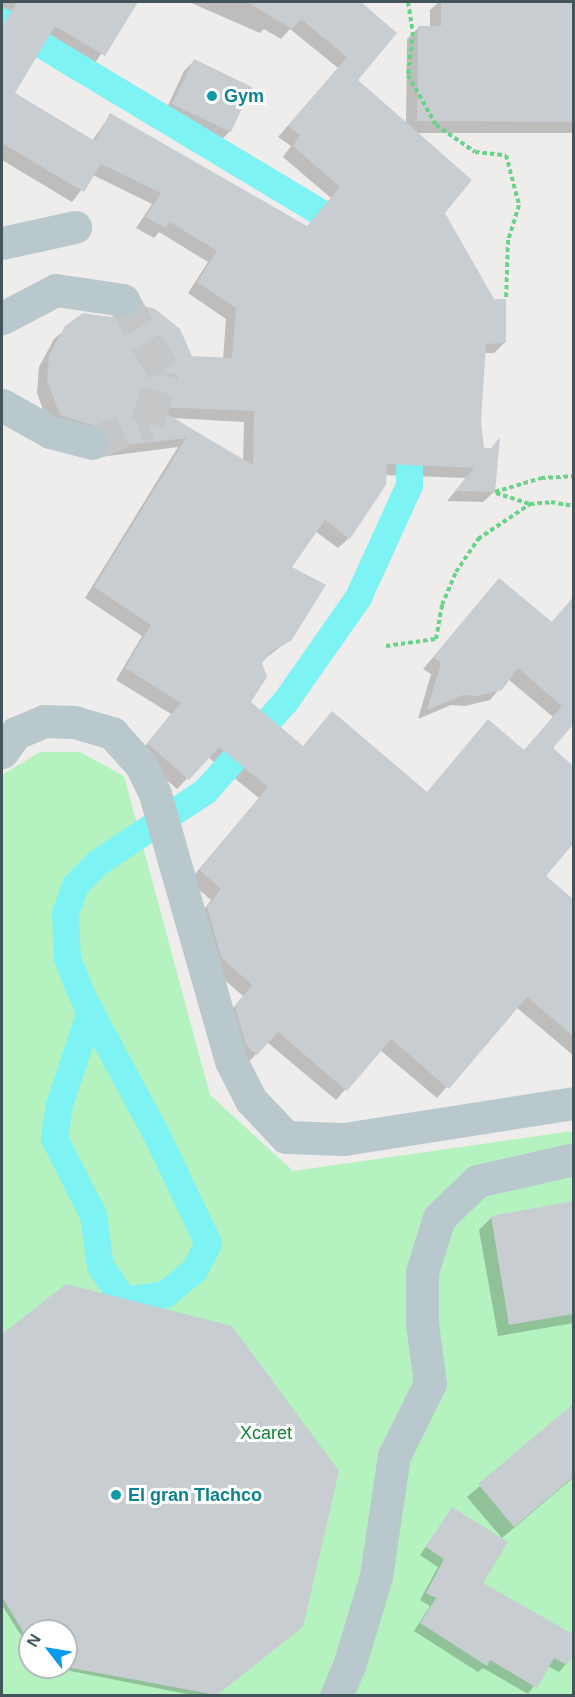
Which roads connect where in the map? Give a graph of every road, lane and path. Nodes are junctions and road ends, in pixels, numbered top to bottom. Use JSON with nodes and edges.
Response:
{"nodes":[{"id":1,"x":408,"y":2,"type":"edge"},
{"id":2,"x":75,"y":227,"type":"dead end"},
{"id":3,"x":2,"y":243,"type":"edge"},
{"id":4,"x":506,"y":299,"type":"dead end"},
{"id":5,"x":123,"y":300,"type":"dead end"},
{"id":6,"x":2,"y":318,"type":"edge"},
{"id":7,"x":2,"y":405,"type":"edge"},
{"id":8,"x":92,"y":443,"type":"tunnel mouth"},
{"id":9,"x":573,"y":476,"type":"edge"},
{"id":10,"x":530,"y":504,"type":"junction"},
{"id":11,"x":571,"y":505,"type":"edge"},
{"id":12,"x":386,"y":646,"type":"dead end"},
{"id":13,"x":2,"y":752,"type":"edge"},
{"id":14,"x":573,"y":1103,"type":"edge"},
{"id":15,"x":573,"y":1159,"type":"edge"},
{"id":16,"x":336,"y":1695,"type":"edge"}],
"edges":[{"from":1,"to":4,"type":"path"},
{"from":2,"to":3,"type":"lane"},
{"from":5,"to":6,"type":"lane"},
{"from":7,"to":8,"type":"lane"},
{"from":9,"to":10,"type":"path"},
{"from":10,"to":11,"type":"path"},
{"from":10,"to":12,"type":"path"},
{"from":13,"to":14,"type":"lane"},
{"from":15,"to":16,"type":"lane"}]}
